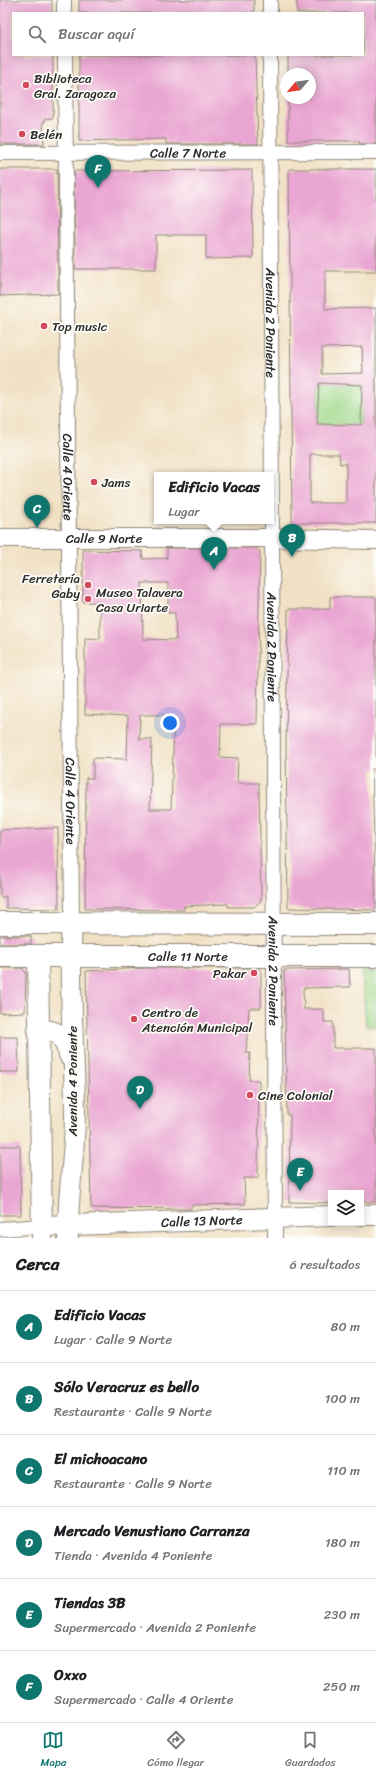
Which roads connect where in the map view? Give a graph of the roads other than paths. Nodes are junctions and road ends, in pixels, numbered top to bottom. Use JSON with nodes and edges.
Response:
{"nodes":[{"id":1,"x":64,"y":0,"type":"edge"},
{"id":2,"x":270,"y":0,"type":"edge"},
{"id":3,"x":64,"y":12,"type":"edge"},
{"id":4,"x":270,"y":12,"type":"edge"},
{"id":5,"x":65,"y":56,"type":"edge"},
{"id":6,"x":270,"y":56,"type":"edge"},
{"id":7,"x":271,"y":152,"type":"junction"},
{"id":8,"x":376,"y":152,"type":"edge"},
{"id":9,"x":0,"y":153,"type":"edge"},
{"id":10,"x":66,"y":153,"type":"junction"},
{"id":11,"x":272,"y":472,"type":"edge"},
{"id":12,"x":272,"y":524,"type":"edge"},
{"id":13,"x":0,"y":538,"type":"edge"},
{"id":14,"x":69,"y":538,"type":"junction"},
{"id":15,"x":272,"y":538,"type":"junction"},
{"id":16,"x":376,"y":540,"type":"edge"},
{"id":17,"x":0,"y":923,"type":"edge"},
{"id":18,"x":72,"y":923,"type":"junction"},
{"id":19,"x":274,"y":924,"type":"junction"},
{"id":20,"x":376,"y":924,"type":"edge"},
{"id":21,"x":38,"y":955,"type":"junction"},
{"id":22,"x":70,"y":955,"type":"junction"},
{"id":23,"x":0,"y":956,"type":"edge"},
{"id":24,"x":274,"y":956,"type":"junction"},
{"id":25,"x":376,"y":956,"type":"edge"},
{"id":26,"x":38,"y":1030,"type":"junction"},
{"id":27,"x":73,"y":1066,"type":"junction"},
{"id":28,"x":364,"y":1215,"type":"edge"},
{"id":29,"x":376,"y":1215,"type":"edge"},
{"id":30,"x":328,"y":1216,"type":"edge"},
{"id":31,"x":275,"y":1218,"type":"junction"},
{"id":32,"x":0,"y":1229,"type":"edge"},
{"id":33,"x":42,"y":1232,"type":"edge"},
{"id":34,"x":68,"y":1232,"type":"edge"},
{"id":35,"x":275,"y":1238,"type":"edge"}],
"edges":[{"from":1,"to":3,"type":"street"},
{"from":2,"to":4,"type":"street"},
{"from":5,"to":10,"type":"street","name":"Calle 4 Oriente"},
{"from":6,"to":7,"type":"street","name":"Avenida 2 Poniente"},
{"from":7,"to":8,"type":"street","name":"Calle 7 Norte"},
{"from":7,"to":10,"type":"street","name":"Calle 7 Norte"},
{"from":7,"to":11,"type":"street","name":"Avenida 2 Poniente"},
{"from":9,"to":10,"type":"street","name":"Calle 7 Norte"},
{"from":10,"to":14,"type":"street","name":"Calle 4 Oriente"},
{"from":12,"to":15,"type":"street","name":"Avenida 2 Poniente"},
{"from":13,"to":14,"type":"street","name":"Calle 9 Norte"},
{"from":14,"to":15,"type":"street","name":"Calle 9 Norte"},
{"from":14,"to":18,"type":"street","name":"Calle 4 Oriente"},
{"from":15,"to":16,"type":"street","name":"Calle 9 Norte"},
{"from":15,"to":19,"type":"street","name":"Avenida 2 Poniente"},
{"from":17,"to":18,"type":"main road"},
{"from":18,"to":19,"type":"main road"},
{"from":18,"to":22,"type":"main road","name":"Avenida 4 Poniente"},
{"from":19,"to":20,"type":"main road"},
{"from":19,"to":24,"type":"street","name":"Avenida 2 Poniente"},
{"from":21,"to":22,"type":"main road","name":"Calle 11 Norte"},
{"from":21,"to":23,"type":"main road","name":"Calle 11 Norte"},
{"from":21,"to":26,"type":"main road"},
{"from":22,"to":24,"type":"main road","name":"Calle 11 Norte"},
{"from":22,"to":27,"type":"main road","name":"Avenida 4 Poniente"},
{"from":24,"to":25,"type":"main road","name":"Calle 11 Norte"},
{"from":24,"to":31,"type":"street","name":"Avenida 2 Poniente"},
{"from":26,"to":27,"type":"main road"},
{"from":26,"to":33,"type":"main road"},
{"from":27,"to":34,"type":"main road","name":"Avenida 4 Poniente"},
{"from":28,"to":29,"type":"main road"},
{"from":30,"to":31,"type":"main road","name":"Calle 13 Norte"},
{"from":31,"to":34,"type":"main road","name":"Calle 13 Norte"},
{"from":31,"to":35,"type":"street","name":"Avenida 2 Poniente"},
{"from":32,"to":33,"type":"street","name":"Calle 13 Norte"},
{"from":33,"to":34,"type":"main road","name":"Calle 13 Norte"}]}
